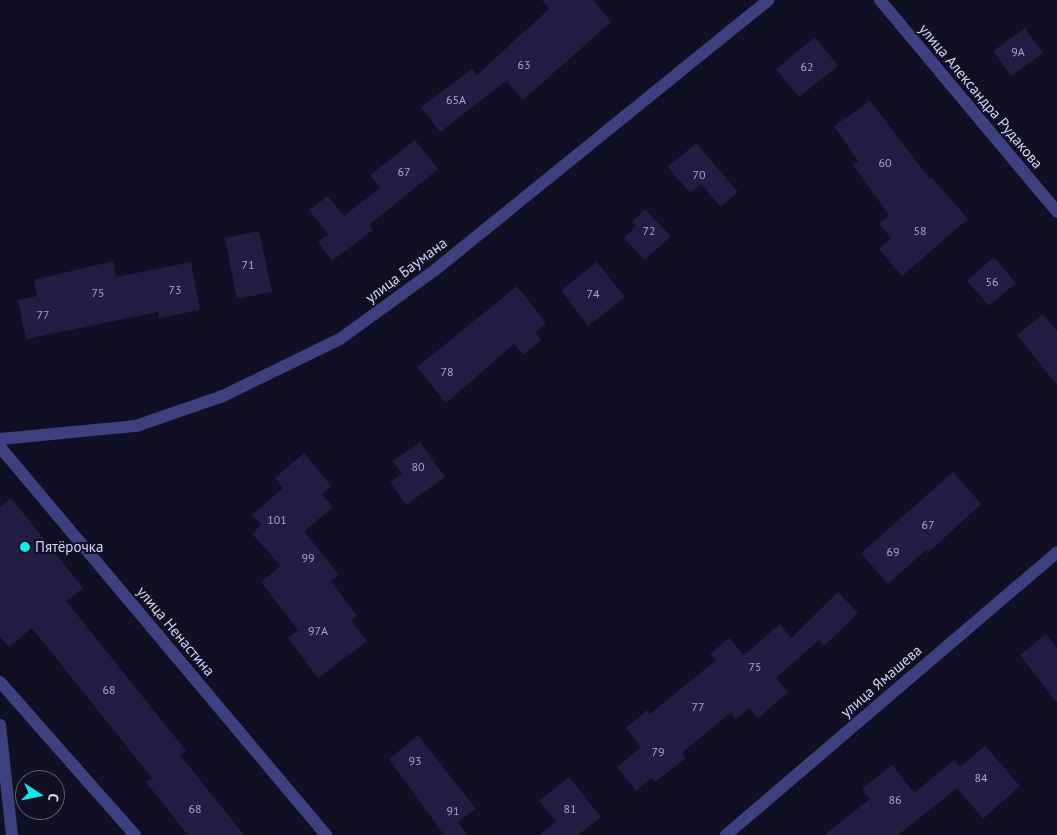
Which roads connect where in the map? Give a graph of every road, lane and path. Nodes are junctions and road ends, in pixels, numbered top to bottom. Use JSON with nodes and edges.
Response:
{"nodes":[{"id":1,"x":768,"y":0,"type":"edge"},
{"id":2,"x":880,"y":0,"type":"edge"},
{"id":3,"x":1057,"y":212,"type":"edge"},
{"id":4,"x":0,"y":439,"type":"edge"},
{"id":5,"x":0,"y":447,"type":"edge"},
{"id":6,"x":1057,"y":552,"type":"edge"},
{"id":7,"x":0,"y":682,"type":"edge"},
{"id":8,"x":0,"y":725,"type":"edge"},
{"id":9,"x":12,"y":835,"type":"edge"},
{"id":10,"x":135,"y":835,"type":"edge"},
{"id":11,"x":326,"y":835,"type":"edge"},
{"id":12,"x":726,"y":835,"type":"edge"}],
"edges":[{"from":1,"to":4,"type":"street","name":"улица Баумана"},
{"from":2,"to":3,"type":"street","name":"улица Александра Рудакова"},
{"from":5,"to":11,"type":"street","name":"улица Ненастина"},
{"from":6,"to":12,"type":"street","name":"улица Ямашева"},
{"from":7,"to":10,"type":"street"},
{"from":8,"to":9,"type":"street"}]}
